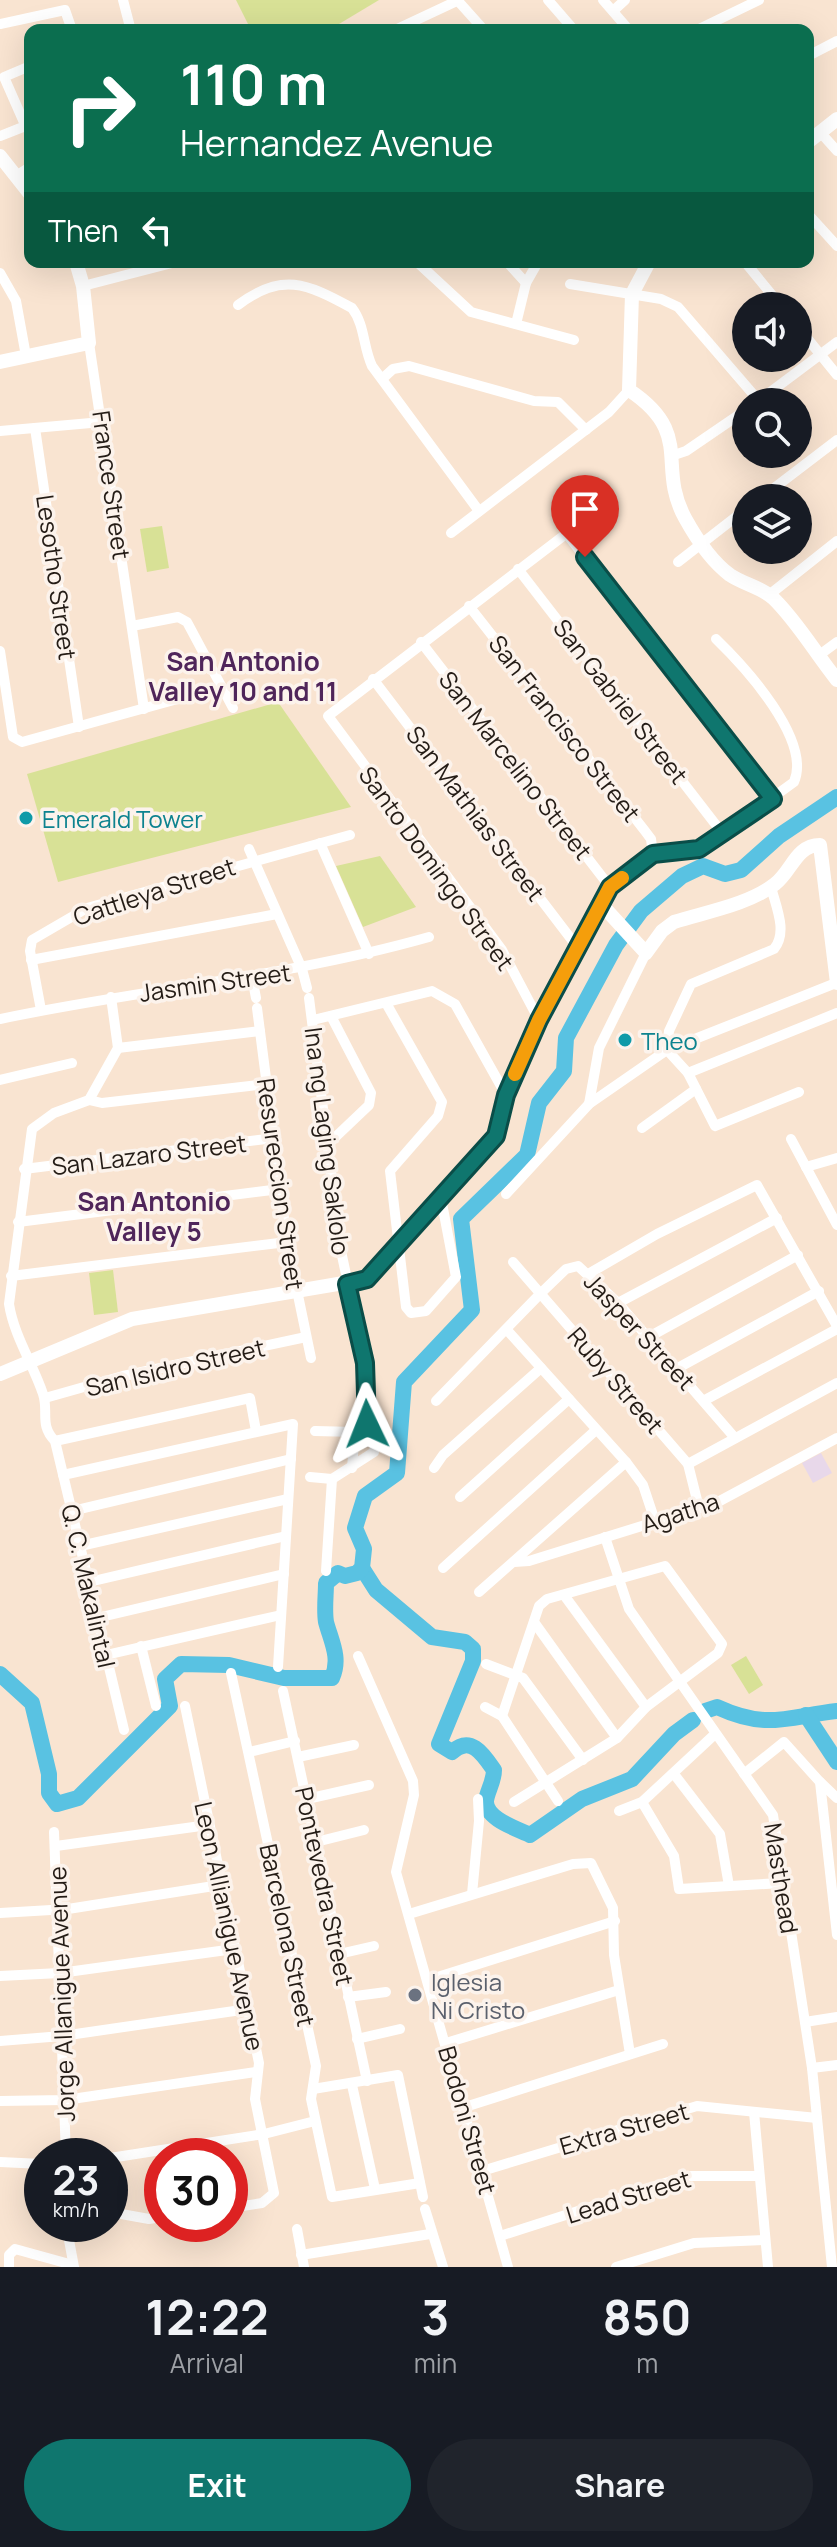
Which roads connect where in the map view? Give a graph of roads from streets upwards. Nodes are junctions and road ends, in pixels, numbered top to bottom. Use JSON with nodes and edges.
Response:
{"nodes":[{"id":1,"x":123,"y":0,"type":"edge"},
{"id":2,"x":459,"y":0,"type":"edge"},
{"id":3,"x":548,"y":0,"type":"edge"},
{"id":4,"x":603,"y":0,"type":"edge"},
{"id":5,"x":625,"y":0,"type":"edge"},
{"id":6,"x":752,"y":2,"type":"edge"},
{"id":7,"x":613,"y":11,"type":"junction"},
{"id":8,"x":0,"y":24,"type":"edge"},
{"id":9,"x":70,"y":24,"type":"edge"},
{"id":10,"x":129,"y":24,"type":"edge"},
{"id":11,"x":408,"y":24,"type":"edge"},
{"id":12,"x":479,"y":24,"type":"edge"},
{"id":13,"x":569,"y":24,"type":"edge"},
{"id":14,"x":624,"y":24,"type":"edge"},
{"id":15,"x":709,"y":24,"type":"edge"},
{"id":16,"x":837,"y":41,"type":"edge"},
{"id":17,"x":814,"y":53,"type":"edge"},
{"id":18,"x":24,"y":68,"type":"edge"},
{"id":19,"x":24,"y":118,"type":"edge"},
{"id":20,"x":837,"y":119,"type":"edge"},
{"id":21,"x":24,"y":127,"type":"edge"},
{"id":22,"x":0,"y":136,"type":"edge"},
{"id":23,"x":814,"y":137,"type":"edge"},
{"id":24,"x":837,"y":151,"type":"edge"},
{"id":25,"x":0,"y":156,"type":"edge"},
{"id":26,"x":24,"y":171,"type":"edge"},
{"id":27,"x":16,"y":176,"type":"junction"},
{"id":28,"x":24,"y":186,"type":"edge"},
{"id":29,"x":814,"y":221,"type":"edge"},
{"id":30,"x":837,"y":246,"type":"edge"},
{"id":31,"x":78,"y":268,"type":"edge"},
{"id":32,"x":153,"y":268,"type":"edge"},
{"id":33,"x":423,"y":268,"type":"edge"},
{"id":34,"x":512,"y":268,"type":"edge"},
{"id":35,"x":535,"y":268,"type":"edge"},
{"id":36,"x":646,"y":268,"type":"edge"},
{"id":37,"x":750,"y":268,"type":"edge"},
{"id":38,"x":0,"y":273,"type":"edge"},
{"id":39,"x":526,"y":283,"type":"junction"},
{"id":40,"x":570,"y":284,"type":"dead end"},
{"id":41,"x":83,"y":286,"type":"junction"},
{"id":42,"x":770,"y":292,"type":"edge"},
{"id":43,"x":632,"y":294,"type":"junction"},
{"id":44,"x":238,"y":305,"type":"dead end"},
{"id":45,"x":516,"y":324,"type":"junction"},
{"id":46,"x":574,"y":340,"type":"dead end"},
{"id":47,"x":837,"y":342,"type":"edge"},
{"id":48,"x":89,"y":343,"type":"junction"},
{"id":49,"x":812,"y":344,"type":"edge"},
{"id":50,"x":820,"y":354,"type":"junction"},
{"id":51,"x":26,"y":356,"type":"junction"},
{"id":52,"x":0,"y":362,"type":"edge"},
{"id":53,"x":837,"y":375,"type":"edge"},
{"id":54,"x":382,"y":379,"type":"junction"},
{"id":55,"x":746,"y":388,"type":"edge"},
{"id":56,"x":776,"y":388,"type":"edge"},
{"id":57,"x":629,"y":390,"type":"junction"},
{"id":58,"x":732,"y":420,"type":"edge"},
{"id":59,"x":102,"y":422,"type":"junction"},
{"id":60,"x":35,"y":428,"type":"junction"},
{"id":61,"x":586,"y":430,"type":"junction"},
{"id":62,"x":0,"y":431,"type":"edge"},
{"id":63,"x":837,"y":440,"type":"edge"},
{"id":64,"x":674,"y":455,"type":"junction"},
{"id":65,"x":779,"y":484,"type":"edge"},
{"id":66,"x":609,"y":501,"type":"dead end"},
{"id":67,"x":479,"y":511,"type":"junction"},
{"id":68,"x":732,"y":520,"type":"edge"},
{"id":69,"x":451,"y":533,"type":"dead end"},
{"id":70,"x":566,"y":533,"type":"junction"},
{"id":71,"x":837,"y":541,"type":"edge"},
{"id":72,"x":701,"y":543,"type":"junction"},
{"id":73,"x":678,"y":562,"type":"dead end"},
{"id":74,"x":518,"y":569,"type":"junction"},
{"id":75,"x":769,"y":595,"type":"junction"},
{"id":76,"x":469,"y":606,"type":"junction"},
{"id":77,"x":132,"y":626,"type":"junction"},
{"id":78,"x":716,"y":639,"type":"dead end"},
{"id":79,"x":421,"y":642,"type":"junction"},
{"id":80,"x":837,"y":642,"type":"edge"},
{"id":81,"x":0,"y":651,"type":"edge"},
{"id":82,"x":818,"y":656,"type":"junction"},
{"id":83,"x":373,"y":679,"type":"junction"},
{"id":84,"x":837,"y":680,"type":"edge"},
{"id":85,"x":221,"y":687,"type":"junction"},
{"id":86,"x":233,"y":708,"type":"dead end"},
{"id":87,"x":144,"y":709,"type":"junction"},
{"id":88,"x":79,"y":727,"type":"junction"},
{"id":89,"x":773,"y":799,"type":"junction"},
{"id":90,"x":723,"y":834,"type":"junction"},
{"id":91,"x":350,"y":835,"type":"dead end"},
{"id":92,"x":320,"y":843,"type":"junction"},
{"id":93,"x":251,"y":854,"type":"junction"},
{"id":94,"x":653,"y":854,"type":"junction"},
{"id":95,"x":610,"y":887,"type":"junction"},
{"id":96,"x":771,"y":887,"type":"junction"},
{"id":97,"x":601,"y":904,"type":"junction"},
{"id":98,"x":277,"y":914,"type":"junction"},
{"id":99,"x":429,"y":937,"type":"dead end"},
{"id":100,"x":578,"y":948,"type":"junction"},
{"id":101,"x":646,"y":953,"type":"junction"},
{"id":102,"x":369,"y":954,"type":"junction"},
{"id":103,"x":31,"y":960,"type":"junction"},
{"id":104,"x":302,"y":969,"type":"junction"},
{"id":105,"x":252,"y":977,"type":"junction"},
{"id":106,"x":837,"y":983,"type":"edge"},
{"id":107,"x":111,"y":997,"type":"junction"},
{"id":108,"x":386,"y":1003,"type":"junction"},
{"id":109,"x":41,"y":1010,"type":"junction"},
{"id":110,"x":837,"y":1013,"type":"edge"},
{"id":111,"x":331,"y":1016,"type":"junction"},
{"id":112,"x":0,"y":1019,"type":"edge"},
{"id":113,"x":313,"y":1020,"type":"junction"},
{"id":114,"x":539,"y":1020,"type":"junction"},
{"id":115,"x":260,"y":1031,"type":"junction"},
{"id":116,"x":118,"y":1048,"type":"junction"},
{"id":117,"x":667,"y":1050,"type":"junction"},
{"id":118,"x":72,"y":1063,"type":"dead end"},
{"id":119,"x":688,"y":1073,"type":"junction"},
{"id":120,"x":0,"y":1080,"type":"edge"},
{"id":121,"x":267,"y":1084,"type":"junction"},
{"id":122,"x":696,"y":1089,"type":"junction"},
{"id":123,"x":799,"y":1092,"type":"dead end"},
{"id":124,"x":506,"y":1095,"type":"junction"},
{"id":125,"x":89,"y":1100,"type":"junction"},
{"id":126,"x":589,"y":1104,"type":"junction"},
{"id":127,"x":642,"y":1128,"type":"dead end"},
{"id":128,"x":274,"y":1138,"type":"junction"},
{"id":129,"x":791,"y":1139,"type":"dead end"},
{"id":130,"x":329,"y":1143,"type":"junction"},
{"id":131,"x":837,"y":1158,"type":"edge"},
{"id":132,"x":806,"y":1167,"type":"junction"},
{"id":133,"x":24,"y":1169,"type":"junction"},
{"id":134,"x":280,"y":1189,"type":"junction"},
{"id":135,"x":506,"y":1194,"type":"dead end"},
{"id":136,"x":441,"y":1198,"type":"junction"},
{"id":137,"x":777,"y":1218,"type":"junction"},
{"id":138,"x":18,"y":1222,"type":"junction"},
{"id":139,"x":837,"y":1225,"type":"edge"},
{"id":140,"x":287,"y":1242,"type":"junction"},
{"id":141,"x":399,"y":1245,"type":"junction"},
{"id":142,"x":798,"y":1255,"type":"junction"},
{"id":143,"x":513,"y":1262,"type":"dead end"},
{"id":144,"x":588,"y":1274,"type":"junction"},
{"id":145,"x":11,"y":1276,"type":"junction"},
{"id":146,"x":347,"y":1284,"type":"junction"},
{"id":147,"x":819,"y":1291,"type":"junction"},
{"id":148,"x":295,"y":1293,"type":"junction"},
{"id":149,"x":541,"y":1293,"type":"junction"},
{"id":150,"x":618,"y":1303,"type":"junction"},
{"id":151,"x":837,"y":1328,"type":"edge"},
{"id":152,"x":507,"y":1330,"type":"junction"},
{"id":153,"x":306,"y":1337,"type":"junction"},
{"id":154,"x":647,"y":1338,"type":"junction"},
{"id":155,"x":311,"y":1358,"type":"dead end"},
{"id":156,"x":29,"y":1361,"type":"junction"},
{"id":157,"x":541,"y":1368,"type":"junction"},
{"id":158,"x":676,"y":1369,"type":"junction"},
{"id":159,"x":0,"y":1374,"type":"edge"},
{"id":160,"x":837,"y":1383,"type":"edge"},
{"id":161,"x":45,"y":1398,"type":"junction"},
{"id":162,"x":569,"y":1399,"type":"junction"},
{"id":163,"x":705,"y":1400,"type":"junction"},
{"id":164,"x":436,"y":1401,"type":"dead end"},
{"id":165,"x":367,"y":1424,"type":"junction"},
{"id":166,"x":596,"y":1430,"type":"junction"},
{"id":167,"x":256,"y":1431,"type":"junction"},
{"id":168,"x":315,"y":1431,"type":"dead end"},
{"id":169,"x":355,"y":1432,"type":"junction"},
{"id":170,"x":735,"y":1438,"type":"junction"},
{"id":171,"x":837,"y":1438,"type":"edge"},
{"id":172,"x":55,"y":1441,"type":"junction"},
{"id":173,"x":291,"y":1459,"type":"junction"},
{"id":174,"x":626,"y":1462,"type":"junction"},
{"id":175,"x":688,"y":1464,"type":"junction"},
{"id":176,"x":352,"y":1468,"type":"junction"},
{"id":177,"x":434,"y":1468,"type":"dead end"},
{"id":178,"x":63,"y":1475,"type":"junction"},
{"id":179,"x":310,"y":1477,"type":"dead end"},
{"id":180,"x":332,"y":1479,"type":"junction"},
{"id":181,"x":460,"y":1497,"type":"dead end"},
{"id":182,"x":288,"y":1499,"type":"junction"},
{"id":183,"x":699,"y":1508,"type":"junction"},
{"id":184,"x":72,"y":1511,"type":"junction"},
{"id":185,"x":655,"y":1521,"type":"junction"},
{"id":186,"x":286,"y":1536,"type":"junction"},
{"id":187,"x":605,"y":1537,"type":"junction"},
{"id":188,"x":80,"y":1546,"type":"junction"},
{"id":189,"x":514,"y":1562,"type":"junction"},
{"id":190,"x":443,"y":1568,"type":"dead end"},
{"id":191,"x":326,"y":1571,"type":"dead end"},
{"id":192,"x":284,"y":1574,"type":"junction"},
{"id":193,"x":617,"y":1578,"type":"junction"},
{"id":194,"x":89,"y":1582,"type":"junction"},
{"id":195,"x":479,"y":1592,"type":"dead end"},
{"id":196,"x":564,"y":1595,"type":"junction"},
{"id":197,"x":281,"y":1615,"type":"junction"},
{"id":198,"x":97,"y":1618,"type":"junction"},
{"id":199,"x":534,"y":1622,"type":"junction"},
{"id":200,"x":141,"y":1646,"type":"junction"},
{"id":201,"x":106,"y":1655,"type":"junction"},
{"id":202,"x":358,"y":1656,"type":"dead end"},
{"id":203,"x":486,"y":1664,"type":"dead end"},
{"id":204,"x":278,"y":1667,"type":"dead end"},
{"id":205,"x":231,"y":1673,"type":"dead end"},
{"id":206,"x":514,"y":1673,"type":"junction"},
{"id":207,"x":679,"y":1681,"type":"junction"},
{"id":208,"x":283,"y":1691,"type":"dead end"},
{"id":209,"x":156,"y":1706,"type":"dead end"},
{"id":210,"x":185,"y":1706,"type":"dead end"},
{"id":211,"x":485,"y":1707,"type":"dead end"},
{"id":212,"x":646,"y":1707,"type":"junction"},
{"id":213,"x":502,"y":1716,"type":"junction"},
{"id":214,"x":124,"y":1730,"type":"dead end"},
{"id":215,"x":714,"y":1735,"type":"junction"},
{"id":216,"x":617,"y":1738,"type":"junction"},
{"id":217,"x":295,"y":1741,"type":"junction"},
{"id":218,"x":354,"y":1745,"type":"dead end"},
{"id":219,"x":249,"y":1752,"type":"junction"},
{"id":220,"x":298,"y":1757,"type":"junction"},
{"id":221,"x":583,"y":1760,"type":"junction"},
{"id":222,"x":674,"y":1774,"type":"junction"},
{"id":223,"x":744,"y":1774,"type":"junction"},
{"id":224,"x":545,"y":1782,"type":"junction"},
{"id":225,"x":820,"y":1782,"type":"junction"},
{"id":226,"x":369,"y":1785,"type":"dead end"},
{"id":227,"x":837,"y":1798,"type":"edge"},
{"id":228,"x":307,"y":1799,"type":"junction"},
{"id":229,"x":478,"y":1799,"type":"dead end"},
{"id":230,"x":558,"y":1801,"type":"dead end"},
{"id":231,"x":514,"y":1802,"type":"dead end"},
{"id":232,"x":642,"y":1802,"type":"junction"},
{"id":233,"x":619,"y":1811,"type":"dead end"},
{"id":234,"x":208,"y":1825,"type":"junction"},
{"id":235,"x":364,"y":1830,"type":"dead end"},
{"id":236,"x":54,"y":1832,"type":"dead end"},
{"id":237,"x":316,"y":1842,"type":"junction"},
{"id":238,"x":56,"y":1846,"type":"junction"},
{"id":239,"x":781,"y":1883,"type":"junction"},
{"id":240,"x":220,"y":1885,"type":"junction"},
{"id":241,"x":729,"y":1886,"type":"junction"},
{"id":242,"x":472,"y":1894,"type":"junction"},
{"id":243,"x":58,"y":1910,"type":"junction"},
{"id":244,"x":0,"y":1913,"type":"edge"},
{"id":245,"x":409,"y":1914,"type":"junction"},
{"id":246,"x":615,"y":1921,"type":"junction"},
{"id":247,"x":837,"y":1935,"type":"edge"},
{"id":248,"x":374,"y":1946,"type":"dead end"},
{"id":249,"x":234,"y":1949,"type":"junction"},
{"id":250,"x":339,"y":1954,"type":"junction"},
{"id":251,"x":60,"y":1973,"type":"junction"},
{"id":252,"x":0,"y":1976,"type":"edge"},
{"id":253,"x":428,"y":1980,"type":"junction"},
{"id":254,"x":619,"y":1990,"type":"junction"},
{"id":255,"x":386,"y":1992,"type":"dead end"},
{"id":256,"x":348,"y":1997,"type":"junction"},
{"id":257,"x":248,"y":2009,"type":"junction"},
{"id":258,"x":837,"y":2017,"type":"edge"},
{"id":259,"x":805,"y":2022,"type":"junction"},
{"id":260,"x":400,"y":2029,"type":"dead end"},
{"id":261,"x":62,"y":2036,"type":"junction"},
{"id":262,"x":357,"y":2039,"type":"junction"},
{"id":263,"x":0,"y":2041,"type":"edge"},
{"id":264,"x":446,"y":2043,"type":"junction"},
{"id":265,"x":663,"y":2044,"type":"dead end"},
{"id":266,"x":630,"y":2054,"type":"junction"},
{"id":267,"x":837,"y":2065,"type":"edge"},
{"id":268,"x":812,"y":2068,"type":"junction"},
{"id":269,"x":256,"y":2072,"type":"junction"},
{"id":270,"x":367,"y":2081,"type":"junction"},
{"id":271,"x":352,"y":2085,"type":"junction"},
{"id":272,"x":313,"y":2089,"type":"junction"},
{"id":273,"x":65,"y":2100,"type":"junction"},
{"id":274,"x":0,"y":2101,"type":"edge"},
{"id":275,"x":465,"y":2107,"type":"junction"},
{"id":276,"x":754,"y":2112,"type":"junction"},
{"id":277,"x":817,"y":2118,"type":"junction"},
{"id":278,"x":315,"y":2121,"type":"junction"},
{"id":279,"x":264,"y":2134,"type":"junction"},
{"id":280,"x":66,"y":2138,"type":"edge"},
{"id":281,"x":128,"y":2155,"type":"edge"},
{"id":282,"x":0,"y":2162,"type":"edge"},
{"id":283,"x":24,"y":2163,"type":"edge"},
{"id":284,"x":482,"y":2171,"type":"junction"},
{"id":285,"x":758,"y":2176,"type":"junction"},
{"id":286,"x":420,"y":2183,"type":"junction"},
{"id":287,"x":375,"y":2189,"type":"junction"},
{"id":288,"x":248,"y":2205,"type":"edge"},
{"id":289,"x":297,"y":2229,"type":"dead end"},
{"id":290,"x":430,"y":2234,"type":"junction"},
{"id":291,"x":500,"y":2236,"type":"junction"},
{"id":292,"x":765,"y":2240,"type":"junction"},
{"id":293,"x":69,"y":2242,"type":"edge"},
{"id":294,"x":301,"y":2255,"type":"junction"},
{"id":295,"x":73,"y":2266,"type":"edge"},
{"id":296,"x":9,"y":2267,"type":"edge"},
{"id":297,"x":304,"y":2267,"type":"edge"},
{"id":298,"x":443,"y":2267,"type":"edge"},
{"id":299,"x":508,"y":2267,"type":"edge"},
{"id":300,"x":616,"y":2267,"type":"edge"},
{"id":301,"x":768,"y":2267,"type":"edge"},
{"id":302,"x":832,"y":2267,"type":"edge"}],
"edges":[{"from":1,"to":10,"type":"street"},
{"from":2,"to":11,"type":"street"},
{"from":2,"to":12,"type":"street"},
{"from":3,"to":13,"type":"street"},
{"from":4,"to":7,"type":"street"},
{"from":5,"to":7,"type":"street"},
{"from":6,"to":15,"type":"street"},
{"from":7,"to":14,"type":"street"},
{"from":8,"to":9,"type":"street"},
{"from":16,"to":17,"type":"street"},
{"from":18,"to":19,"type":"street"},
{"from":20,"to":23,"type":"street"},
{"from":21,"to":22,"type":"street"},
{"from":23,"to":24,"type":"street"},
{"from":25,"to":27,"type":"street"},
{"from":26,"to":27,"type":"street"},
{"from":27,"to":28,"type":"street"},
{"from":29,"to":30,"type":"street"},
{"from":31,"to":41,"type":"street","name":"France Street"},
{"from":32,"to":41,"type":"street"},
{"from":33,"to":45,"type":"street"},
{"from":34,"to":39,"type":"street"},
{"from":35,"to":39,"type":"street"},
{"from":36,"to":43,"type":"street"},
{"from":37,"to":42,"type":"street"},
{"from":38,"to":51,"type":"street"},
{"from":39,"to":45,"type":"street"},
{"from":40,"to":43,"type":"street"},
{"from":41,"to":48,"type":"street","name":"France Street"},
{"from":43,"to":55,"type":"street"},
{"from":43,"to":57,"type":"street"},
{"from":44,"to":54,"type":"street"},
{"from":45,"to":46,"type":"street"},
{"from":47,"to":50,"type":"street"},
{"from":48,"to":51,"type":"street"},
{"from":48,"to":59,"type":"street","name":"France Street"},
{"from":49,"to":50,"type":"street"},
{"from":50,"to":53,"type":"street"},
{"from":50,"to":56,"type":"street"},
{"from":51,"to":52,"type":"street"},
{"from":54,"to":61,"type":"street"},
{"from":54,"to":67,"type":"street"},
{"from":57,"to":61,"type":"street"},
{"from":57,"to":64,"type":"street"},
{"from":58,"to":64,"type":"street"},
{"from":59,"to":60,"type":"street"},
{"from":59,"to":77,"type":"street","name":"France Street"},
{"from":60,"to":62,"type":"street"},
{"from":60,"to":88,"type":"street","name":"Lesotho Street"},
{"from":61,"to":67,"type":"street"},
{"from":63,"to":65,"type":"street"},
{"from":64,"to":72,"type":"street"},
{"from":66,"to":70,"type":"street"},
{"from":67,"to":69,"type":"street"},
{"from":68,"to":72,"type":"street"},
{"from":70,"to":74,"type":"street"},
{"from":70,"to":89,"type":"street"},
{"from":71,"to":75,"type":"street"},
{"from":72,"to":73,"type":"street"},
{"from":72,"to":75,"type":"street"},
{"from":74,"to":76,"type":"street"},
{"from":74,"to":90,"type":"street","name":"San Gabriel Street"},
{"from":75,"to":82,"type":"street"},
{"from":76,"to":79,"type":"street"},
{"from":76,"to":94,"type":"street","name":"San Francisco Street"},
{"from":77,"to":85,"type":"street"},
{"from":77,"to":87,"type":"street","name":"France Street"},
{"from":78,"to":89,"type":"street"},
{"from":79,"to":83,"type":"street"},
{"from":79,"to":95,"type":"street","name":"San Marcelino Street"},
{"from":80,"to":82,"type":"street"},
{"from":81,"to":88,"type":"street"},
{"from":82,"to":84,"type":"street"},
{"from":83,"to":100,"type":"street","name":"San Mathias Street"},
{"from":83,"to":114,"type":"street","name":"Santo Domingo Street"},
{"from":85,"to":86,"type":"street"},
{"from":85,"to":87,"type":"street"},
{"from":87,"to":88,"type":"street"},
{"from":89,"to":90,"type":"street"},
{"from":90,"to":94,"type":"street"},
{"from":91,"to":92,"type":"street","name":"Cattleya Street"},
{"from":92,"to":93,"type":"street","name":"Cattleya Street"},
{"from":92,"to":102,"type":"street"},
{"from":93,"to":98,"type":"street","name":"Ina ng Laging Saklolo"},
{"from":93,"to":103,"type":"street","name":"Cattleya Street"},
{"from":94,"to":95,"type":"street"},
{"from":95,"to":97,"type":"street"},
{"from":96,"to":101,"type":"street"},
{"from":96,"to":106,"type":"street"},
{"from":96,"to":117,"type":"street"},
{"from":97,"to":100,"type":"street"},
{"from":97,"to":101,"type":"street"},
{"from":98,"to":103,"type":"street"},
{"from":98,"to":104,"type":"street","name":"Ina ng Laging Saklolo"},
{"from":99,"to":102,"type":"street","name":"Jasmin Street"},
{"from":100,"to":114,"type":"street"},
{"from":101,"to":126,"type":"street"},
{"from":102,"to":104,"type":"street","name":"Jasmin Street"},
{"from":103,"to":109,"type":"street"},
{"from":104,"to":105,"type":"street","name":"Jasmin Street"},
{"from":104,"to":113,"type":"street","name":"Ina ng Laging Saklolo"},
{"from":105,"to":107,"type":"street","name":"Jasmin Street"},
{"from":105,"to":115,"type":"street","name":"Resureccion Street"},
{"from":106,"to":117,"type":"street"},
{"from":107,"to":109,"type":"street","name":"Jasmin Street"},
{"from":107,"to":116,"type":"street"},
{"from":108,"to":111,"type":"street"},
{"from":108,"to":124,"type":"street"},
{"from":108,"to":141,"type":"street"},
{"from":109,"to":112,"type":"street","name":"Jasmin Street"},
{"from":110,"to":119,"type":"street"},
{"from":111,"to":113,"type":"street"},
{"from":111,"to":130,"type":"street"},
{"from":113,"to":130,"type":"street","name":"Ina ng Laging Saklolo"},
{"from":114,"to":124,"type":"street"},
{"from":115,"to":116,"type":"street"},
{"from":115,"to":121,"type":"street","name":"Resureccion Street"},
{"from":116,"to":125,"type":"street"},
{"from":117,"to":119,"type":"street"},
{"from":117,"to":126,"type":"street"},
{"from":118,"to":120,"type":"street"},
{"from":119,"to":122,"type":"street"},
{"from":121,"to":125,"type":"street"},
{"from":121,"to":128,"type":"street","name":"Resureccion Street"},
{"from":122,"to":123,"type":"street"},
{"from":122,"to":127,"type":"street"},
{"from":124,"to":136,"type":"street"},
{"from":125,"to":133,"type":"street","name":"Q. C. Makalintal"},
{"from":126,"to":135,"type":"street"},
{"from":128,"to":133,"type":"street","name":"San Lazaro Street"},
{"from":128,"to":134,"type":"street","name":"Resureccion Street"},
{"from":129,"to":132,"type":"street"},
{"from":130,"to":146,"type":"street","name":"Ina ng Laging Saklolo"},
{"from":131,"to":132,"type":"street"},
{"from":132,"to":139,"type":"street"},
{"from":133,"to":138,"type":"street","name":"Q. C. Makalintal"},
{"from":134,"to":138,"type":"street"},
{"from":134,"to":140,"type":"street","name":"Resureccion Street"},
{"from":136,"to":141,"type":"street"},
{"from":136,"to":141,"type":"street"},
{"from":137,"to":142,"type":"street"},
{"from":137,"to":144,"type":"street"},
{"from":137,"to":150,"type":"street"},
{"from":138,"to":145,"type":"street","name":"Q. C. Makalintal"},
{"from":140,"to":145,"type":"street"},
{"from":140,"to":148,"type":"street","name":"Resureccion Street"},
{"from":141,"to":146,"type":"street"},
{"from":142,"to":147,"type":"street"},
{"from":142,"to":154,"type":"street"},
{"from":143,"to":149,"type":"street","name":"Ruby Street"},
{"from":144,"to":149,"type":"street","name":"Jasper Street"},
{"from":144,"to":150,"type":"street","name":"Jasper Street"},
{"from":145,"to":156,"type":"street","name":"Q. C. Makalintal"},
{"from":146,"to":148,"type":"street"},
{"from":146,"to":165,"type":"street","name":"Ina ng Laging Saklolo"},
{"from":147,"to":151,"type":"street"},
{"from":147,"to":158,"type":"street"},
{"from":148,"to":153,"type":"street","name":"Resureccion Street"},
{"from":148,"to":156,"type":"street"},
{"from":149,"to":152,"type":"street","name":"Jasper Street"},
{"from":149,"to":175,"type":"street","name":"Ruby Street"},
{"from":150,"to":154,"type":"street","name":"Jasper Street"},
{"from":151,"to":163,"type":"street"},
{"from":152,"to":157,"type":"street"},
{"from":152,"to":164,"type":"street","name":"Jasper Street"},
{"from":153,"to":155,"type":"street","name":"Resureccion Street"},
{"from":153,"to":161,"type":"street","name":"San Isidro Street"},
{"from":154,"to":158,"type":"street","name":"Jasper Street"},
{"from":156,"to":159,"type":"street"},
{"from":156,"to":161,"type":"street","name":"Q. C. Makalintal"},
{"from":157,"to":162,"type":"street"},
{"from":157,"to":177,"type":"street"},
{"from":158,"to":163,"type":"street","name":"Jasper Street"},
{"from":160,"to":170,"type":"street"},
{"from":161,"to":172,"type":"street","name":"Q. C. Makalintal"},
{"from":162,"to":166,"type":"street"},
{"from":162,"to":181,"type":"street"},
{"from":163,"to":170,"type":"street","name":"Jasper Street"},
{"from":165,"to":169,"type":"street"},
{"from":165,"to":176,"type":"street","name":"Ina ng Laging Saklolo"},
{"from":166,"to":174,"type":"street"},
{"from":166,"to":190,"type":"street"},
{"from":167,"to":172,"type":"street"},
{"from":167,"to":173,"type":"street"},
{"from":167,"to":178,"type":"street"},
{"from":168,"to":169,"type":"street"},
{"from":169,"to":176,"type":"street"},
{"from":170,"to":175,"type":"street"},
{"from":171,"to":183,"type":"street","name":"Agatha"},
{"from":172,"to":178,"type":"street","name":"Q. C. Makalintal"},
{"from":173,"to":182,"type":"street"},
{"from":173,"to":184,"type":"street"},
{"from":174,"to":185,"type":"street"},
{"from":174,"to":189,"type":"street"},
{"from":175,"to":183,"type":"street","name":"Ruby Street"},
{"from":176,"to":180,"type":"street"},
{"from":178,"to":184,"type":"street","name":"Q. C. Makalintal"},
{"from":179,"to":180,"type":"street"},
{"from":180,"to":191,"type":"street"},
{"from":182,"to":186,"type":"street"},
{"from":182,"to":188,"type":"street"},
{"from":183,"to":185,"type":"street","name":"Agatha"},
{"from":184,"to":188,"type":"street","name":"Q. C. Makalintal"},
{"from":185,"to":187,"type":"street","name":"Agatha"},
{"from":186,"to":192,"type":"street"},
{"from":186,"to":194,"type":"street"},
{"from":187,"to":189,"type":"street","name":"Agatha"},
{"from":187,"to":193,"type":"street","name":"Masthead"},
{"from":188,"to":194,"type":"street","name":"Q. C. Makalintal"},
{"from":189,"to":195,"type":"street"},
{"from":192,"to":197,"type":"street"},
{"from":192,"to":198,"type":"street"},
{"from":193,"to":196,"type":"street"},
{"from":193,"to":207,"type":"street","name":"Masthead"},
{"from":193,"to":207,"type":"street"},
{"from":194,"to":198,"type":"street","name":"Q. C. Makalintal"},
{"from":196,"to":199,"type":"street"},
{"from":196,"to":212,"type":"street"},
{"from":197,"to":200,"type":"street"},
{"from":197,"to":204,"type":"street"},
{"from":198,"to":201,"type":"street","name":"Q. C. Makalintal"},
{"from":199,"to":206,"type":"street"},
{"from":199,"to":216,"type":"street"},
{"from":200,"to":201,"type":"street"},
{"from":200,"to":209,"type":"street"},
{"from":201,"to":214,"type":"street","name":"Q. C. Makalintal"},
{"from":202,"to":245,"type":"street","name":"Bodoni Street"},
{"from":203,"to":206,"type":"street"},
{"from":205,"to":219,"type":"street","name":"Barcelona Street"},
{"from":206,"to":213,"type":"street"},
{"from":206,"to":221,"type":"street"},
{"from":207,"to":212,"type":"street"},
{"from":207,"to":215,"type":"street","name":"Masthead"},
{"from":208,"to":217,"type":"street","name":"Pontevedra Street"},
{"from":210,"to":234,"type":"street","name":"Leon Allianigue Avenue"},
{"from":211,"to":213,"type":"street"},
{"from":212,"to":216,"type":"street"},
{"from":213,"to":224,"type":"street"},
{"from":215,"to":222,"type":"street"},
{"from":215,"to":223,"type":"street","name":"Masthead"},
{"from":216,"to":221,"type":"street"},
{"from":217,"to":219,"type":"street"},
{"from":217,"to":220,"type":"street","name":"Pontevedra Street"},
{"from":218,"to":220,"type":"street"},
{"from":219,"to":272,"type":"street","name":"Barcelona Street"},
{"from":220,"to":228,"type":"street","name":"Pontevedra Street"},
{"from":221,"to":224,"type":"street"},
{"from":222,"to":232,"type":"street"},
{"from":222,"to":241,"type":"street"},
{"from":223,"to":225,"type":"street"},
{"from":223,"to":239,"type":"street","name":"Masthead"},
{"from":224,"to":230,"type":"street"},
{"from":224,"to":231,"type":"street"},
{"from":225,"to":227,"type":"street"},
{"from":225,"to":247,"type":"street"},
{"from":226,"to":228,"type":"street"},
{"from":228,"to":237,"type":"street","name":"Pontevedra Street"},
{"from":229,"to":242,"type":"street"},
{"from":232,"to":233,"type":"street"},
{"from":232,"to":241,"type":"street"},
{"from":234,"to":238,"type":"street"},
{"from":234,"to":240,"type":"street","name":"Leon Allianigue Avenue"},
{"from":235,"to":237,"type":"street"},
{"from":236,"to":238,"type":"street","name":"Jorge Allanigue Avenue"},
{"from":237,"to":250,"type":"street","name":"Pontevedra Street"},
{"from":238,"to":243,"type":"street","name":"Jorge Allanigue Avenue"},
{"from":239,"to":241,"type":"street"},
{"from":239,"to":259,"type":"street","name":"Masthead"},
{"from":240,"to":243,"type":"street"},
{"from":240,"to":249,"type":"street","name":"Leon Allianigue Avenue"},
{"from":242,"to":245,"type":"street"},
{"from":242,"to":246,"type":"street"},
{"from":243,"to":244,"type":"street"},
{"from":243,"to":251,"type":"street","name":"Jorge Allanigue Avenue"},
{"from":245,"to":253,"type":"street","name":"Bodoni Street"},
{"from":246,"to":253,"type":"street"},
{"from":246,"to":254,"type":"street"},
{"from":248,"to":250,"type":"street"},
{"from":249,"to":251,"type":"street"},
{"from":249,"to":257,"type":"street","name":"Leon Allianigue Avenue"},
{"from":250,"to":256,"type":"street","name":"Pontevedra Street"},
{"from":251,"to":252,"type":"street"},
{"from":251,"to":261,"type":"street","name":"Jorge Allanigue Avenue"},
{"from":253,"to":264,"type":"street","name":"Bodoni Street"},
{"from":254,"to":264,"type":"street"},
{"from":254,"to":266,"type":"street"},
{"from":255,"to":256,"type":"street"},
{"from":256,"to":262,"type":"street","name":"Pontevedra Street"},
{"from":257,"to":261,"type":"street"},
{"from":257,"to":269,"type":"street","name":"Leon Allianigue Avenue"},
{"from":258,"to":259,"type":"street"},
{"from":259,"to":268,"type":"street","name":"Masthead"},
{"from":260,"to":262,"type":"street"},
{"from":261,"to":263,"type":"street"},
{"from":261,"to":273,"type":"street","name":"Jorge Allanigue Avenue"},
{"from":262,"to":270,"type":"street","name":"Pontevedra Street"},
{"from":264,"to":275,"type":"street","name":"Bodoni Street"},
{"from":265,"to":266,"type":"street"},
{"from":266,"to":275,"type":"street"},
{"from":267,"to":268,"type":"street"},
{"from":268,"to":277,"type":"street","name":"Masthead"},
{"from":269,"to":273,"type":"street"},
{"from":269,"to":279,"type":"street","name":"Leon Allianigue Avenue"},
{"from":270,"to":271,"type":"street"},
{"from":270,"to":286,"type":"street"},
{"from":271,"to":272,"type":"street"},
{"from":271,"to":287,"type":"street"},
{"from":272,"to":278,"type":"street","name":"Barcelona Street"},
{"from":273,"to":274,"type":"street"},
{"from":273,"to":280,"type":"street","name":"Jorge Allanigue Avenue"},
{"from":275,"to":284,"type":"street","name":"Bodoni Street"},
{"from":276,"to":277,"type":"street","name":"Extra Street"},
{"from":276,"to":284,"type":"street","name":"Extra Street"},
{"from":276,"to":285,"type":"street"},
{"from":277,"to":302,"type":"street","name":"Masthead"},
{"from":278,"to":279,"type":"street"},
{"from":278,"to":287,"type":"street","name":"Barcelona Street"},
{"from":279,"to":281,"type":"street"},
{"from":279,"to":288,"type":"street","name":"Leon Allianigue Avenue"},
{"from":282,"to":283,"type":"street"},
{"from":284,"to":291,"type":"street","name":"Bodoni Street"},
{"from":285,"to":291,"type":"street","name":"Lead Street"},
{"from":285,"to":292,"type":"street"},
{"from":286,"to":287,"type":"street"},
{"from":286,"to":290,"type":"street"},
{"from":289,"to":294,"type":"street"},
{"from":290,"to":294,"type":"street"},
{"from":290,"to":298,"type":"street"},
{"from":291,"to":299,"type":"street","name":"Bodoni Street"},
{"from":292,"to":300,"type":"street"},
{"from":292,"to":301,"type":"street"},
{"from":293,"to":295,"type":"street"},
{"from":294,"to":297,"type":"street"},
{"from":295,"to":296,"type":"street"}]}
